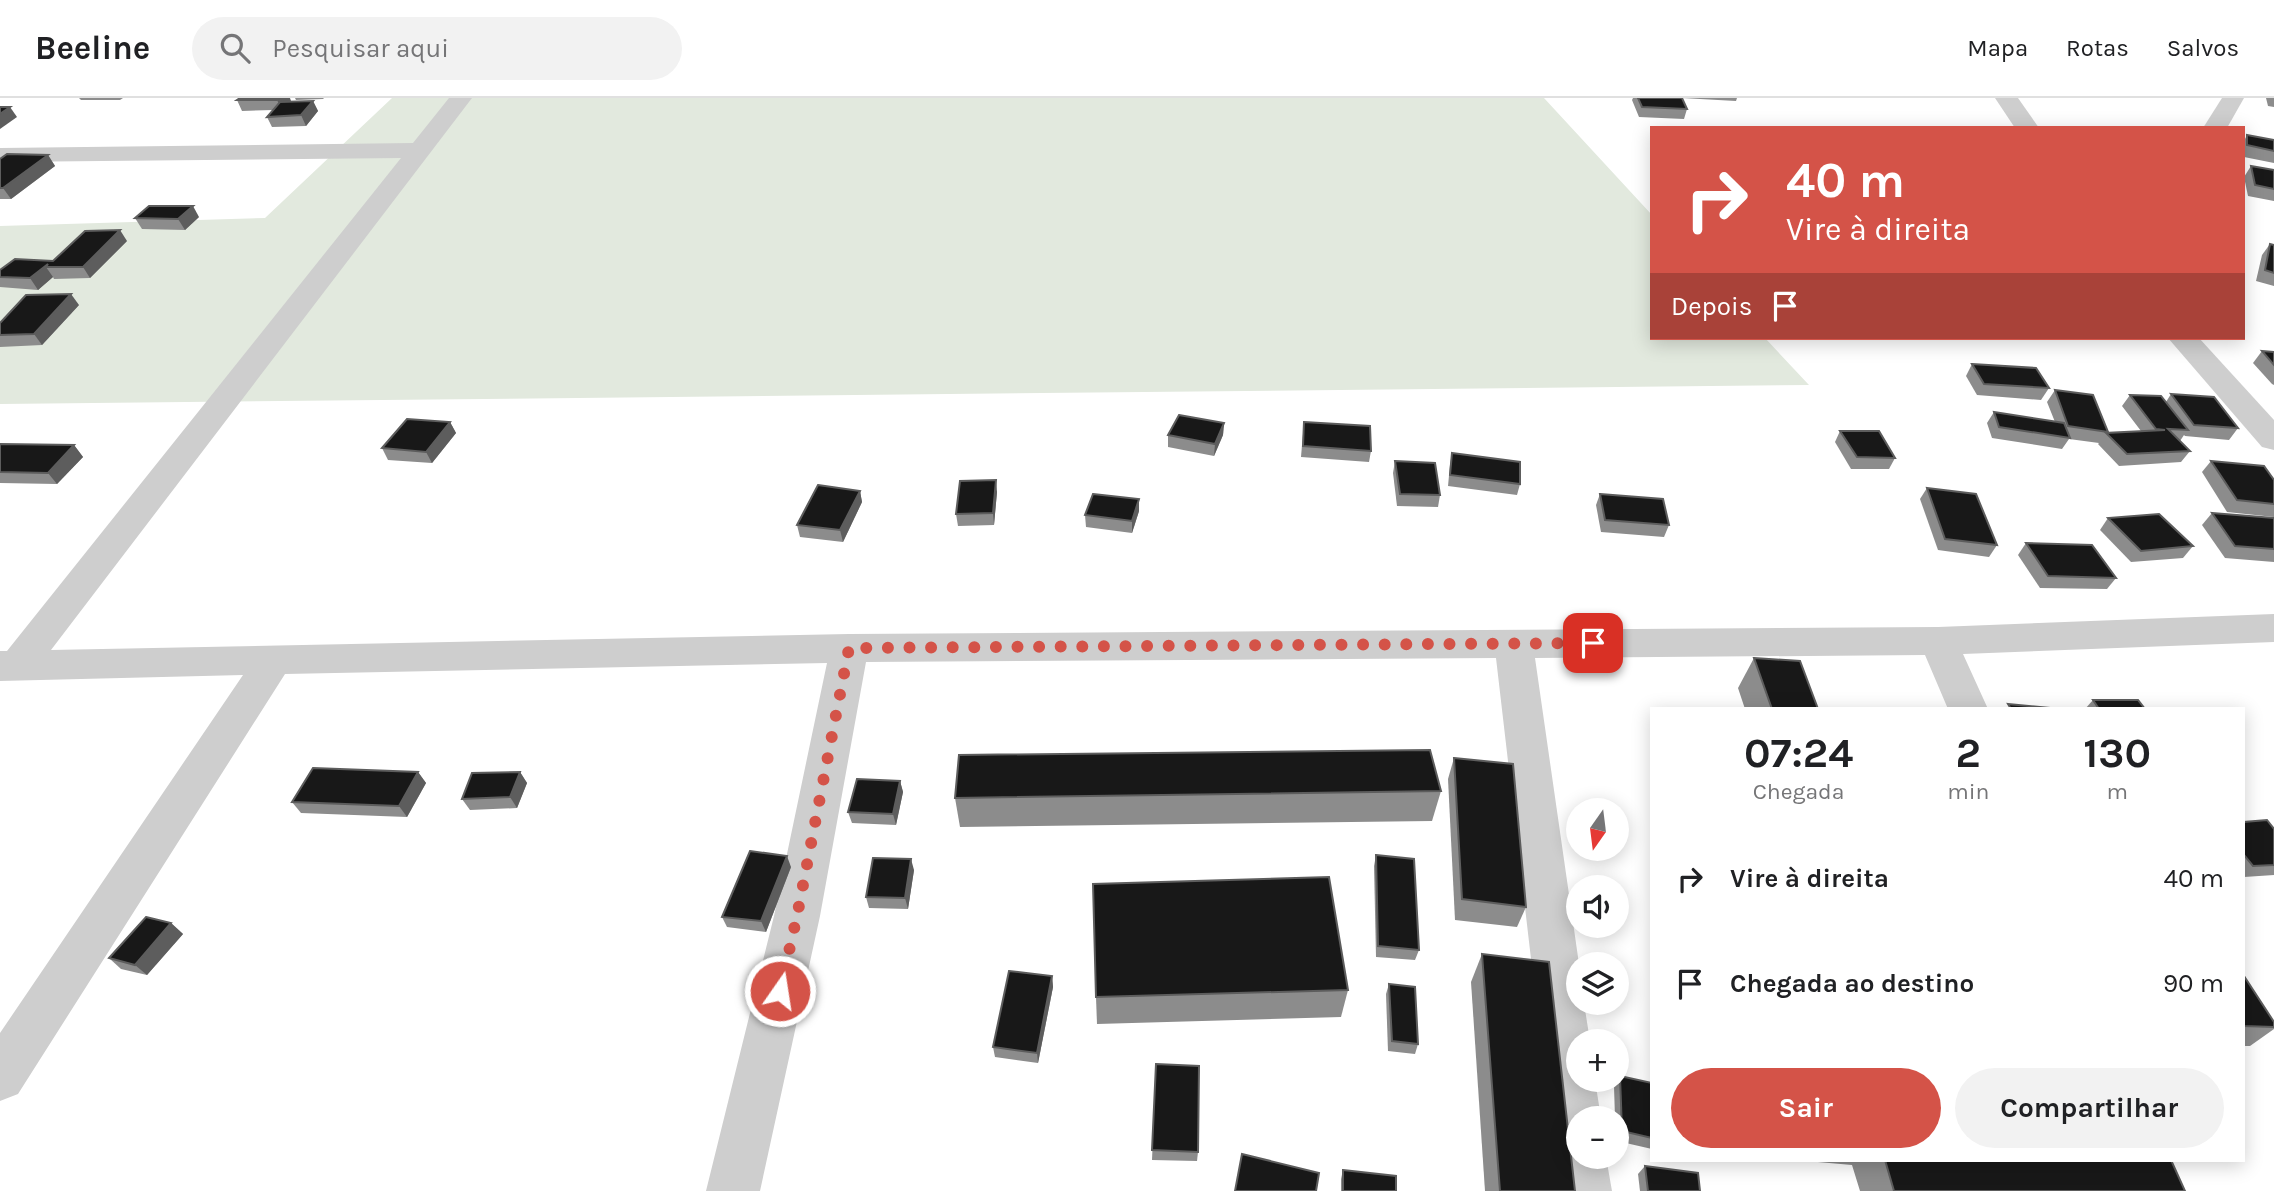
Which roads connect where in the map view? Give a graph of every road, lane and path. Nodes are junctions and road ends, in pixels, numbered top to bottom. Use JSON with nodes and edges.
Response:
{"nodes":[{"id":1,"x":461,"y":98,"type":"edge"},
{"id":2,"x":2006,"y":98,"type":"edge"},
{"id":3,"x":2233,"y":98,"type":"edge"},
{"id":4,"x":2027,"y":126,"type":"edge"},
{"id":5,"x":2216,"y":126,"type":"edge"},
{"id":6,"x":422,"y":150,"type":"junction"},
{"id":7,"x":0,"y":155,"type":"edge"},
{"id":8,"x":2185,"y":340,"type":"edge"},
{"id":9,"x":2274,"y":440,"type":"edge"},
{"id":10,"x":2274,"y":628,"type":"edge"},
{"id":11,"x":1938,"y":641,"type":"junction"},
{"id":12,"x":1514,"y":643,"type":"junction"},
{"id":13,"x":849,"y":648,"type":"junction"},
{"id":14,"x":273,"y":660,"type":"junction"},
{"id":15,"x":8,"y":666,"type":"edge"},
{"id":16,"x":1967,"y":707,"type":"edge"},
{"id":17,"x":0,"y":1077,"type":"edge"},
{"id":18,"x":1573,"y":1106,"type":"edge"},
{"id":19,"x":1581,"y":1169,"type":"edge"},
{"id":20,"x":733,"y":1191,"type":"edge"},
{"id":21,"x":1584,"y":1191,"type":"edge"}],
"edges":[{"from":1,"to":6,"type":"street"},
{"from":2,"to":4,"type":"street"},
{"from":3,"to":5,"type":"street"},
{"from":6,"to":7,"type":"street"},
{"from":6,"to":15,"type":"street"},
{"from":8,"to":9,"type":"street"},
{"from":10,"to":11,"type":"street"},
{"from":11,"to":12,"type":"street"},
{"from":11,"to":16,"type":"street"},
{"from":12,"to":13,"type":"street"},
{"from":12,"to":18,"type":"street"},
{"from":13,"to":14,"type":"street"},
{"from":13,"to":20,"type":"street"},
{"from":14,"to":15,"type":"street"},
{"from":14,"to":17,"type":"street"},
{"from":19,"to":21,"type":"street"}]}
